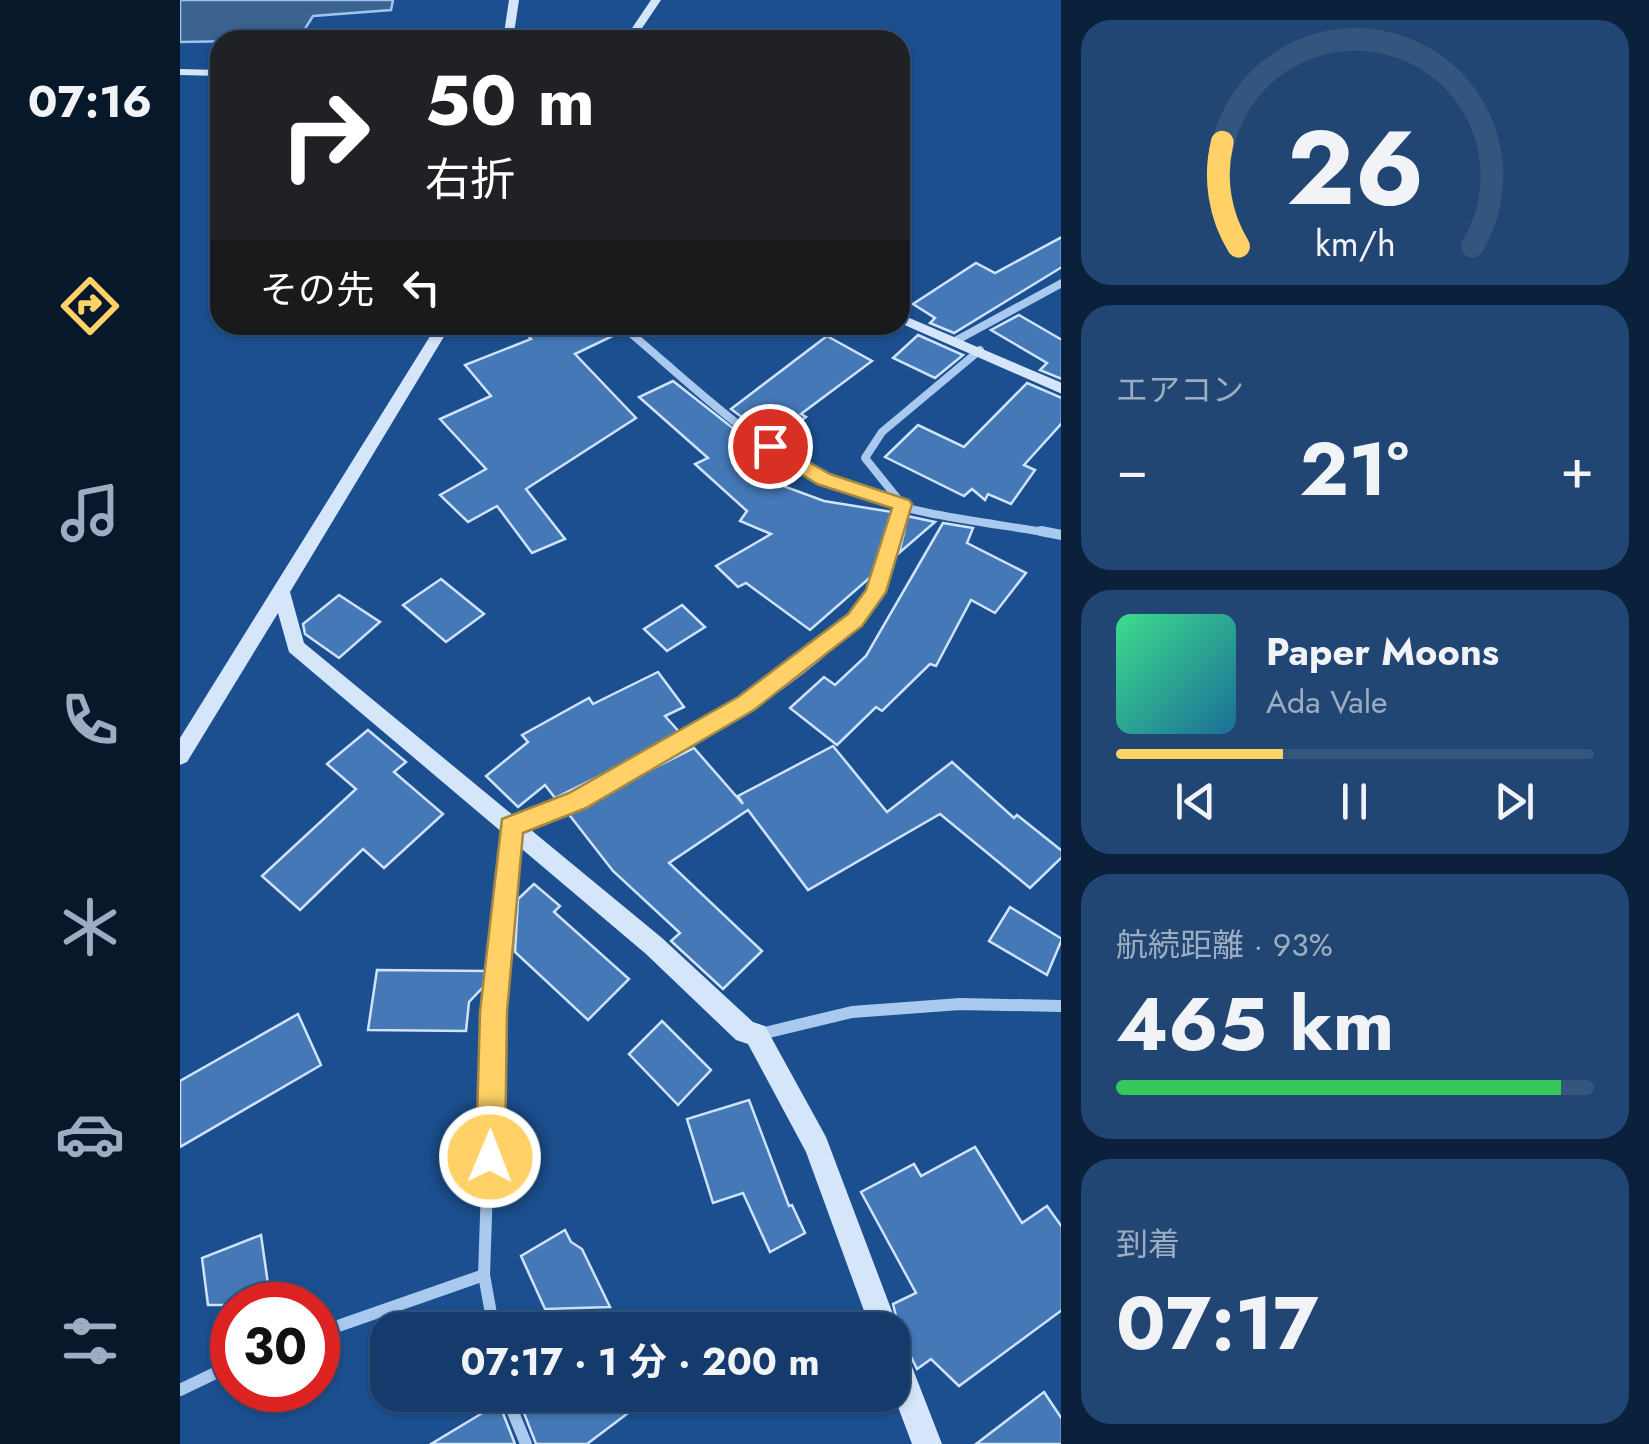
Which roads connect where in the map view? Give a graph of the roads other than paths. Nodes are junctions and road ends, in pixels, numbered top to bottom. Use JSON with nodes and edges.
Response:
{"nodes":[{"id":1,"x":514,"y":0,"type":"edge"},
{"id":2,"x":648,"y":2,"type":"edge"},
{"id":3,"x":510,"y":30,"type":"edge"},
{"id":4,"x":634,"y":30,"type":"edge"},
{"id":5,"x":180,"y":72,"type":"edge"},
{"id":6,"x":210,"y":73,"type":"edge"},
{"id":7,"x":1061,"y":284,"type":"edge"},
{"id":8,"x":910,"y":322,"type":"edge"},
{"id":9,"x":438,"y":335,"type":"edge"},
{"id":10,"x":633,"y":335,"type":"edge"},
{"id":11,"x":957,"y":340,"type":"junction"},
{"id":12,"x":980,"y":350,"type":"junction"},
{"id":13,"x":1061,"y":389,"type":"edge"},
{"id":14,"x":902,"y":504,"type":"junction"},
{"id":15,"x":1061,"y":535,"type":"edge"},
{"id":16,"x":282,"y":594,"type":"junction"},
{"id":17,"x":180,"y":756,"type":"edge"},
{"id":18,"x":511,"y":827,"type":"junction"},
{"id":19,"x":1061,"y":1006,"type":"edge"},
{"id":20,"x":756,"y":1035,"type":"junction"},
{"id":21,"x":484,"y":1275,"type":"junction"},
{"id":22,"x":491,"y":1312,"type":"edge"},
{"id":23,"x":878,"y":1312,"type":"edge"},
{"id":24,"x":340,"y":1326,"type":"edge"},
{"id":25,"x":210,"y":1376,"type":"edge"},
{"id":26,"x":180,"y":1390,"type":"edge"},
{"id":27,"x":910,"y":1400,"type":"edge"},
{"id":28,"x":513,"y":1412,"type":"edge"},
{"id":29,"x":526,"y":1444,"type":"edge"},
{"id":30,"x":926,"y":1444,"type":"edge"}],
"edges":[{"from":1,"to":3,"type":"street"},
{"from":2,"to":4,"type":"street"},
{"from":5,"to":6,"type":"street"},
{"from":7,"to":11,"type":"street"},
{"from":8,"to":11,"type":"street"},
{"from":9,"to":16,"type":"street"},
{"from":10,"to":14,"type":"street"},
{"from":11,"to":12,"type":"street"},
{"from":12,"to":13,"type":"street"},
{"from":12,"to":14,"type":"street"},
{"from":14,"to":15,"type":"street"},
{"from":14,"to":18,"type":"street"},
{"from":16,"to":17,"type":"street"},
{"from":16,"to":18,"type":"street"},
{"from":18,"to":20,"type":"street"},
{"from":18,"to":21,"type":"street"},
{"from":19,"to":20,"type":"street"},
{"from":20,"to":23,"type":"street"},
{"from":21,"to":22,"type":"street"},
{"from":21,"to":24,"type":"street"},
{"from":25,"to":26,"type":"street"},
{"from":27,"to":30,"type":"street"},
{"from":28,"to":29,"type":"street"}]}
